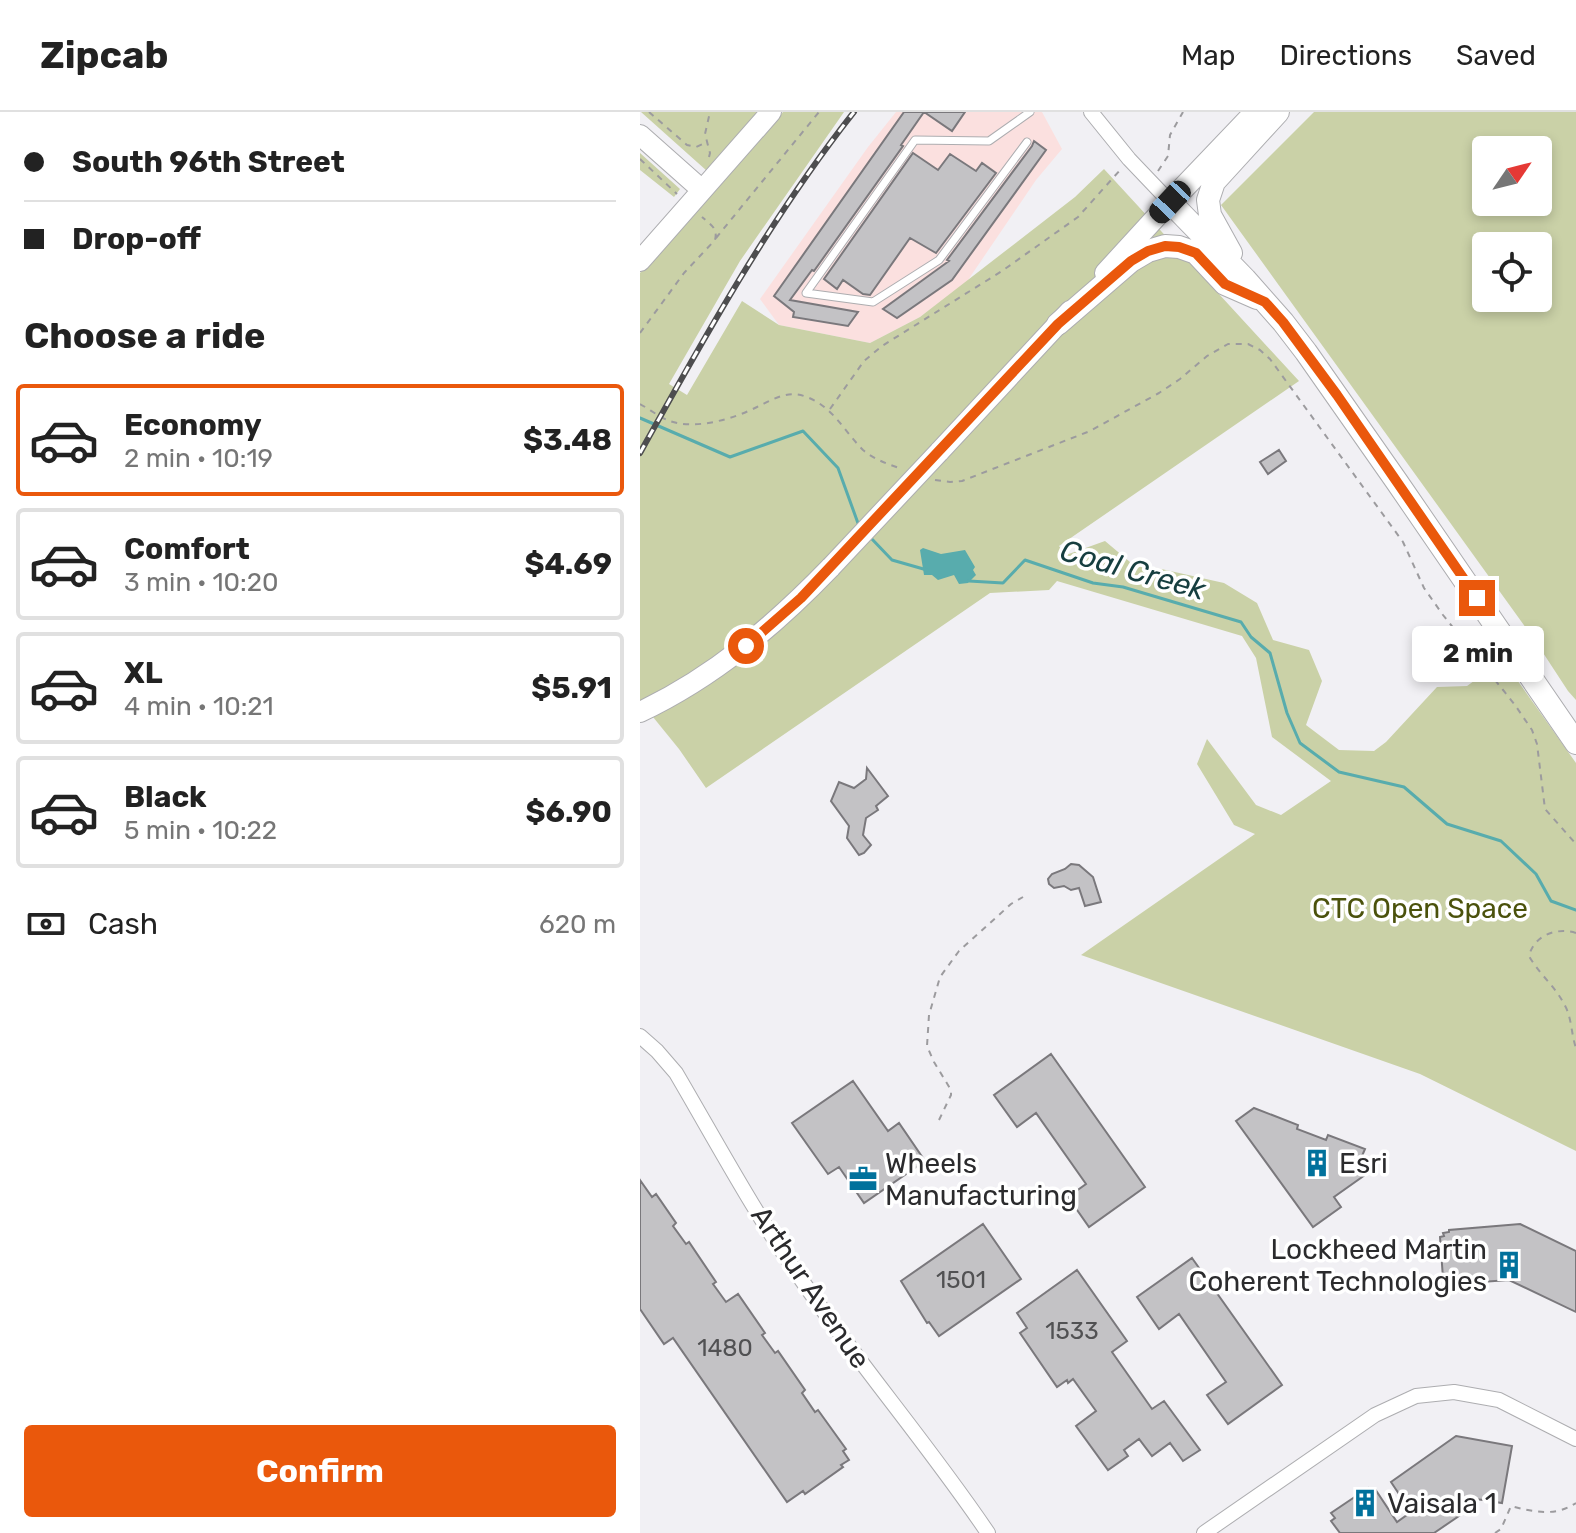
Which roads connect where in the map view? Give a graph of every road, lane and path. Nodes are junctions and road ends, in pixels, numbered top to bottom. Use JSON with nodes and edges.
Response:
{"nodes":[{"id":1,"x":649,"y":112,"type":"edge"},
{"id":2,"x":710,"y":112,"type":"edge"},
{"id":3,"x":771,"y":112,"type":"edge"},
{"id":4,"x":819,"y":112,"type":"edge"},
{"id":5,"x":1030,"y":112,"type":"edge"},
{"id":6,"x":1091,"y":112,"type":"edge"},
{"id":7,"x":1183,"y":112,"type":"edge"},
{"id":8,"x":1256,"y":112,"type":"edge"},
{"id":9,"x":1278,"y":112,"type":"edge"},
{"id":10,"x":640,"y":135,"type":"edge"},
{"id":11,"x":707,"y":142,"type":"junction"},
{"id":12,"x":1027,"y":142,"type":"dead end"},
{"id":13,"x":640,"y":159,"type":"edge"},
{"id":14,"x":1129,"y":159,"type":"junction"},
{"id":15,"x":708,"y":162,"type":"dead end"},
{"id":16,"x":1150,"y":181,"type":"junction"},
{"id":17,"x":702,"y":190,"type":"junction"},
{"id":18,"x":1170,"y":202,"type":"junction"},
{"id":19,"x":688,"y":206,"type":"junction"},
{"id":20,"x":715,"y":240,"type":"junction"},
{"id":21,"x":643,"y":251,"type":"edge"},
{"id":22,"x":1245,"y":279,"type":"junction"},
{"id":23,"x":1265,"y":302,"type":"junction"},
{"id":24,"x":1058,"y":324,"type":"junction"},
{"id":25,"x":640,"y":333,"type":"edge"},
{"id":26,"x":640,"y":404,"type":"edge"},
{"id":27,"x":830,"y":410,"type":"junction"},
{"id":28,"x":878,"y":460,"type":"dead end"},
{"id":29,"x":962,"y":481,"type":"dead end"},
{"id":30,"x":640,"y":712,"type":"edge"},
{"id":31,"x":1576,"y":743,"type":"edge"},
{"id":32,"x":1576,"y":844,"type":"edge"},
{"id":33,"x":1023,"y":897,"type":"dead end"},
{"id":34,"x":1576,"y":933,"type":"edge"},
{"id":35,"x":640,"y":1036,"type":"edge"},
{"id":36,"x":1576,"y":1048,"type":"edge"},
{"id":37,"x":939,"y":1120,"type":"dead end"},
{"id":38,"x":1576,"y":1439,"type":"edge"},
{"id":39,"x":1576,"y":1503,"type":"edge"},
{"id":40,"x":988,"y":1533,"type":"edge"},
{"id":41,"x":1204,"y":1533,"type":"edge"},
{"id":42,"x":1495,"y":1533,"type":"edge"}],
"edges":[{"from":1,"to":11,"type":"path"},
{"from":2,"to":11,"type":"path"},
{"from":3,"to":17,"type":"main road"},
{"from":4,"to":20,"type":"path"},
{"from":5,"to":12,"type":"lane"},
{"from":6,"to":14,"type":"street"},
{"from":7,"to":16,"type":"path"},
{"from":8,"to":18,"type":"main road"},
{"from":9,"to":22,"type":"main road"},
{"from":10,"to":17,"type":"main road"},
{"from":11,"to":15,"type":"path"},
{"from":13,"to":19,"type":"path"},
{"from":14,"to":16,"type":"street"},
{"from":14,"to":27,"type":"path"},
{"from":16,"to":18,"type":"street"},
{"from":17,"to":19,"type":"main road"},
{"from":18,"to":22,"type":"main road"},
{"from":18,"to":24,"type":"main road"},
{"from":19,"to":20,"type":"path"},
{"from":19,"to":21,"type":"main road"},
{"from":20,"to":25,"type":"path"},
{"from":22,"to":23,"type":"main road"},
{"from":23,"to":24,"type":"main road"},
{"from":23,"to":31,"type":"main road"},
{"from":24,"to":30,"type":"main road","bridge":true},
{"from":26,"to":27,"type":"path"},
{"from":27,"to":28,"type":"path"},
{"from":29,"to":32,"type":"path"},
{"from":33,"to":37,"type":"path"},
{"from":34,"to":36,"type":"path"},
{"from":35,"to":40,"type":"street","name":"Arthur Avenue"},
{"from":38,"to":41,"type":"street"},
{"from":39,"to":42,"type":"path"}]}
